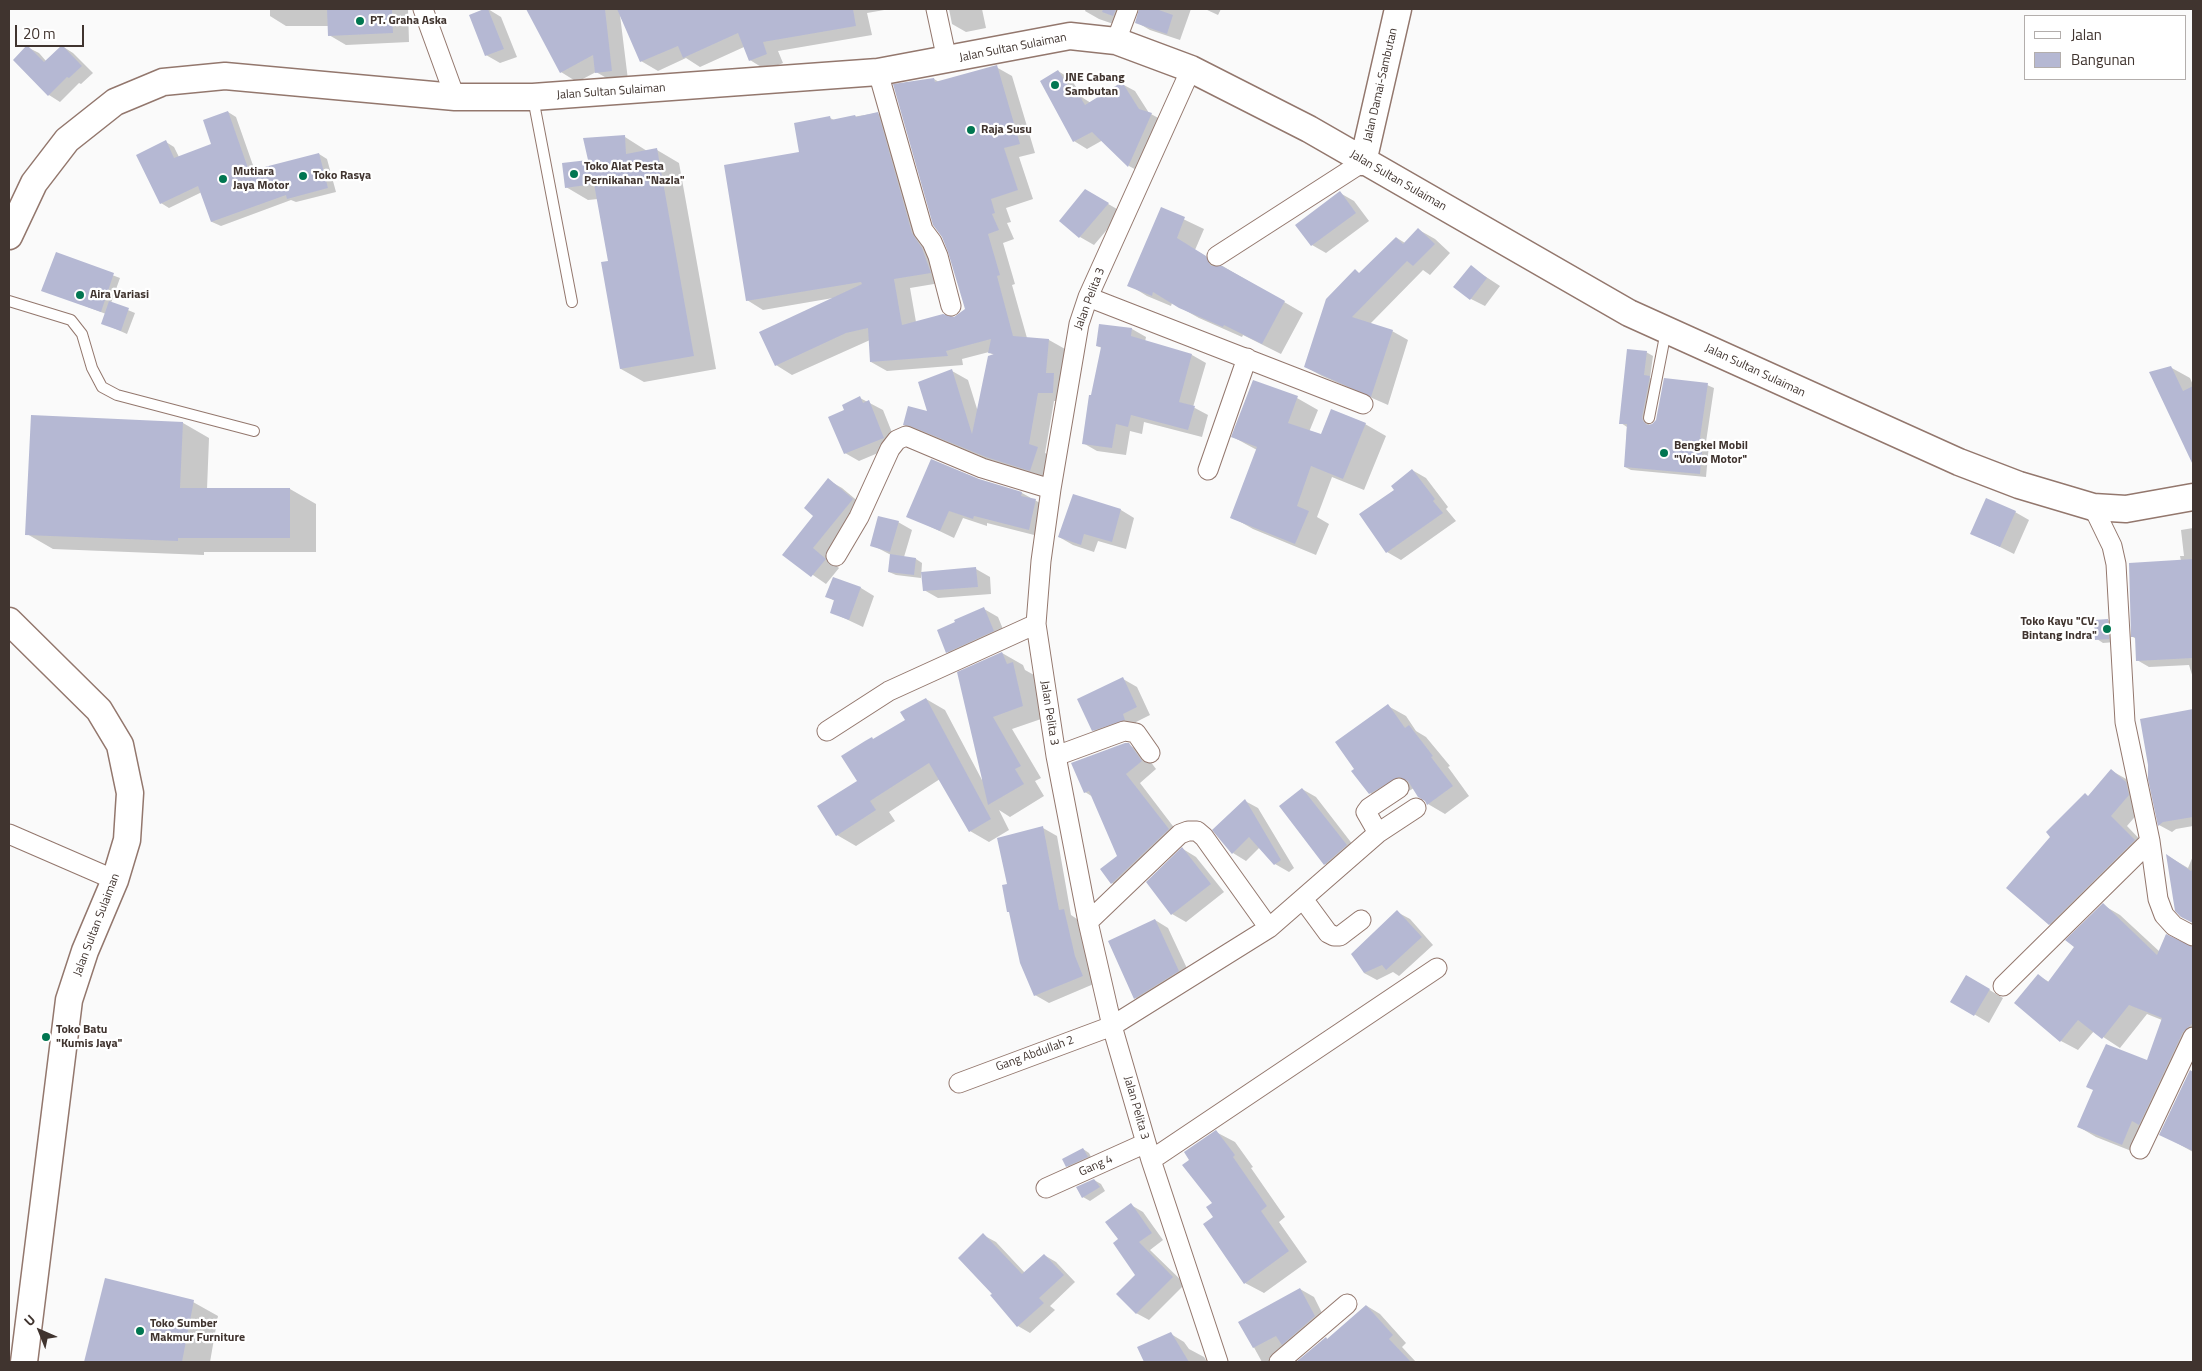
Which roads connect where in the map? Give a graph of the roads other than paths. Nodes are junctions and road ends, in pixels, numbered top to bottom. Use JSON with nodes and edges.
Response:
{"nodes":[{"id":1,"x":423,"y":9,"type":"edge"},
{"id":2,"x":936,"y":9,"type":"edge"},
{"id":3,"x":1128,"y":9,"type":"edge"},
{"id":4,"x":1398,"y":9,"type":"edge"},
{"id":5,"x":1116,"y":41,"type":"junction"},
{"id":6,"x":947,"y":60,"type":"junction"},
{"id":7,"x":1191,"y":68,"type":"junction"},
{"id":8,"x":878,"y":72,"type":"junction"},
{"id":9,"x":455,"y":97,"type":"junction"},
{"id":10,"x":533,"y":97,"type":"junction"},
{"id":11,"x":1363,"y":162,"type":"junction"},
{"id":12,"x":9,"y":236,"type":"edge"},
{"id":13,"x":1217,"y":256,"type":"dead end"},
{"id":14,"x":1088,"y":297,"type":"junction"},
{"id":15,"x":9,"y":301,"type":"edge"},
{"id":16,"x":572,"y":302,"type":"dead end"},
{"id":17,"x":950,"y":306,"type":"dead end"},
{"id":18,"x":1666,"y":330,"type":"junction"},
{"id":19,"x":1247,"y":358,"type":"junction"},
{"id":20,"x":1363,"y":404,"type":"dead end"},
{"id":21,"x":1649,"y":418,"type":"dead end"},
{"id":22,"x":254,"y":431,"type":"dead end"},
{"id":23,"x":1208,"y":470,"type":"dead end"},
{"id":24,"x":1051,"y":489,"type":"junction"},
{"id":25,"x":2193,"y":497,"type":"edge"},
{"id":26,"x":2092,"y":507,"type":"junction"},
{"id":27,"x":836,"y":556,"type":"dead end"},
{"id":28,"x":9,"y":621,"type":"edge"},
{"id":29,"x":1036,"y":624,"type":"junction"},
{"id":30,"x":827,"y":731,"type":"dead end"},
{"id":31,"x":1150,"y":754,"type":"dead end"},
{"id":32,"x":1056,"y":756,"type":"junction"},
{"id":33,"x":1399,"y":788,"type":"dead end"},
{"id":34,"x":1416,"y":808,"type":"dead end"},
{"id":35,"x":1378,"y":833,"type":"junction"},
{"id":36,"x":9,"y":834,"type":"edge"},
{"id":37,"x":2150,"y":841,"type":"junction"},
{"id":38,"x":115,"y":880,"type":"junction"},
{"id":39,"x":1303,"y":899,"type":"junction"},
{"id":40,"x":1361,"y":920,"type":"dead end"},
{"id":41,"x":1088,"y":922,"type":"junction"},
{"id":42,"x":1269,"y":928,"type":"junction"},
{"id":43,"x":2193,"y":936,"type":"edge"},
{"id":44,"x":1437,"y":968,"type":"dead end"},
{"id":45,"x":2003,"y":986,"type":"dead end"},
{"id":46,"x":1112,"y":1026,"type":"junction"},
{"id":47,"x":2193,"y":1037,"type":"edge"},
{"id":48,"x":959,"y":1082,"type":"dead end"},
{"id":49,"x":2140,"y":1149,"type":"dead end"},
{"id":50,"x":1149,"y":1151,"type":"junction"},
{"id":51,"x":1046,"y":1188,"type":"dead end"},
{"id":52,"x":1347,"y":1304,"type":"dead end"},
{"id":53,"x":24,"y":1362,"type":"edge"},
{"id":54,"x":1218,"y":1362,"type":"edge"},
{"id":55,"x":1279,"y":1362,"type":"edge"}],
"edges":[{"from":1,"to":9,"type":"street"},
{"from":2,"to":6,"type":"street"},
{"from":3,"to":5,"type":"street"},
{"from":4,"to":11,"type":"main road","name":"Jalan Damai-Sambutan"},
{"from":5,"to":6,"type":"main road","name":"Jalan Sultan Sulaiman"},
{"from":5,"to":7,"type":"main road","name":"Jalan Sultan Sulaiman"},
{"from":6,"to":8,"type":"main road","name":"Jalan Sultan Sulaiman"},
{"from":7,"to":11,"type":"main road","name":"Jalan Sultan Sulaiman"},
{"from":7,"to":14,"type":"street","name":"Jalan Pelita 3"},
{"from":8,"to":10,"type":"main road","name":"Jalan Sultan Sulaiman"},
{"from":8,"to":17,"type":"street"},
{"from":9,"to":10,"type":"main road","name":"Jalan Sultan Sulaiman"},
{"from":9,"to":12,"type":"main road","name":"Jalan Sultan Sulaiman"},
{"from":10,"to":16,"type":"lane"},
{"from":11,"to":13,"type":"street"},
{"from":11,"to":18,"type":"main road","name":"Jalan Sultan Sulaiman"},
{"from":14,"to":19,"type":"street"},
{"from":14,"to":24,"type":"street","name":"Jalan Pelita 3"},
{"from":15,"to":22,"type":"lane"},
{"from":18,"to":21,"type":"lane"},
{"from":18,"to":26,"type":"main road","name":"Jalan Sultan Sulaiman"},
{"from":19,"to":20,"type":"street"},
{"from":19,"to":23,"type":"street"},
{"from":24,"to":27,"type":"street"},
{"from":24,"to":29,"type":"street","name":"Jalan Pelita 3"},
{"from":25,"to":26,"type":"main road","name":"Jalan Sultan Sulaiman"},
{"from":26,"to":37,"type":"street"},
{"from":28,"to":38,"type":"main road","name":"Jalan Sultan Sulaiman"},
{"from":29,"to":30,"type":"street"},
{"from":29,"to":32,"type":"street","name":"Jalan Pelita 3"},
{"from":31,"to":32,"type":"street"},
{"from":32,"to":41,"type":"street","name":"Jalan Pelita 3"},
{"from":33,"to":35,"type":"street"},
{"from":34,"to":35,"type":"street","name":"Gang Abdullah 2"},
{"from":35,"to":39,"type":"street","name":"Gang Abdullah 2"},
{"from":36,"to":38,"type":"street"},
{"from":37,"to":43,"type":"street"},
{"from":37,"to":45,"type":"street"},
{"from":38,"to":53,"type":"main road","name":"Jalan Sultan Sulaiman"},
{"from":39,"to":40,"type":"street"},
{"from":39,"to":42,"type":"street","name":"Gang Abdullah 2"},
{"from":41,"to":42,"type":"street"},
{"from":41,"to":46,"type":"street","name":"Jalan Pelita 3"},
{"from":42,"to":46,"type":"street","name":"Gang Abdullah 2"},
{"from":44,"to":50,"type":"street","name":"Gang 4"},
{"from":46,"to":48,"type":"street","name":"Gang Abdullah 2"},
{"from":46,"to":50,"type":"street","name":"Jalan Pelita 3"},
{"from":47,"to":49,"type":"street"},
{"from":50,"to":51,"type":"street","name":"Gang 4"},
{"from":50,"to":54,"type":"street","name":"Jalan Pelita 3"},
{"from":52,"to":55,"type":"street"}]}
